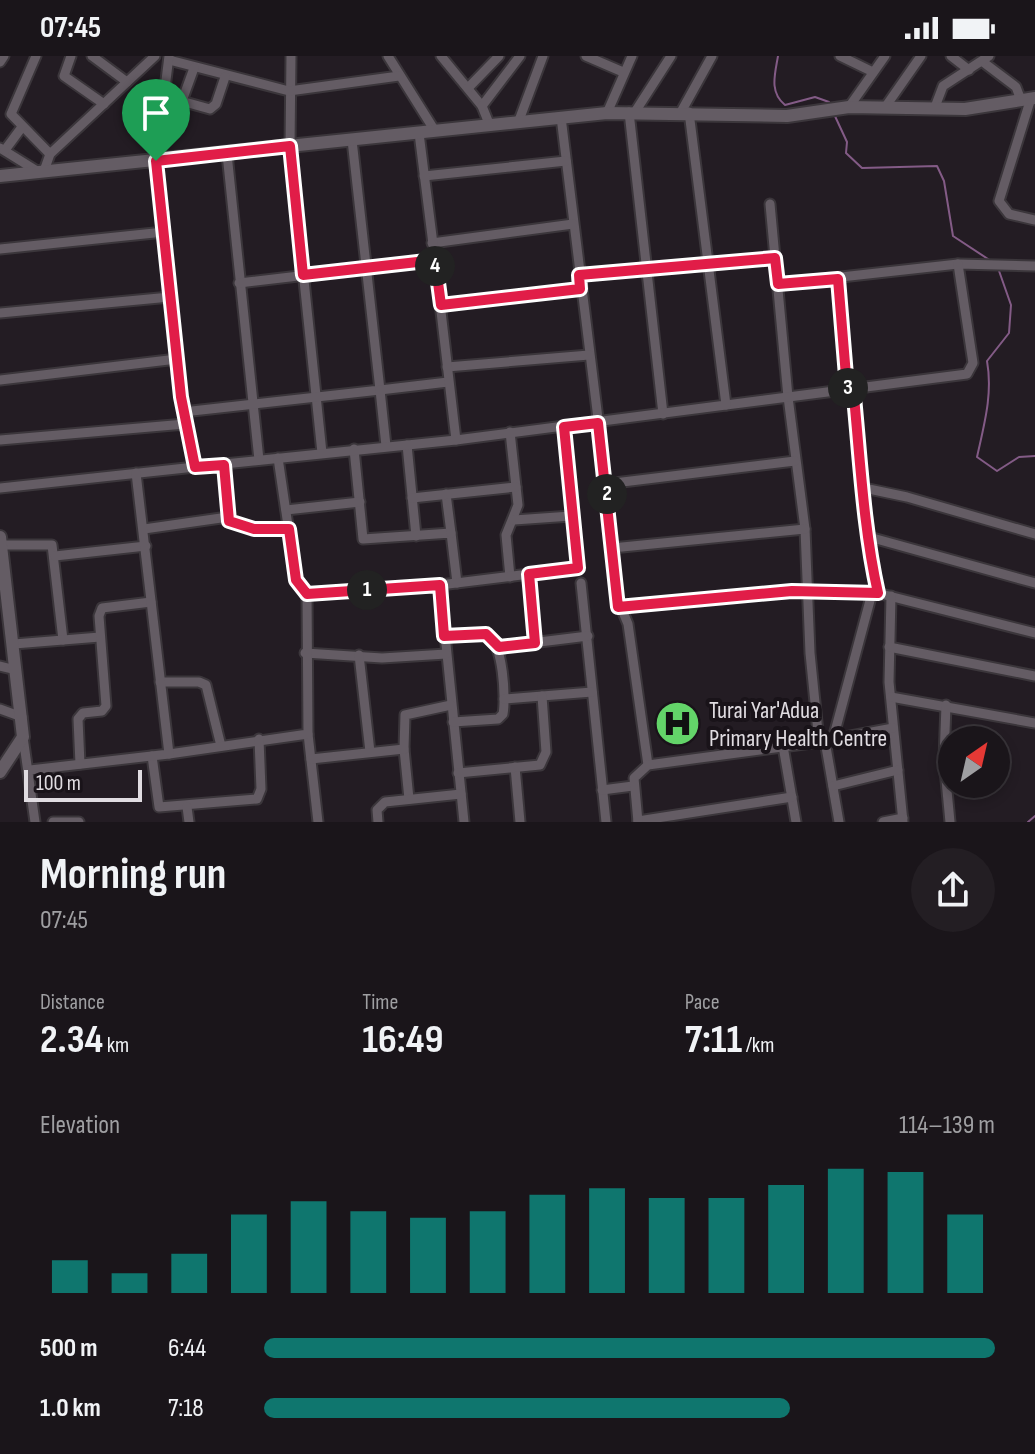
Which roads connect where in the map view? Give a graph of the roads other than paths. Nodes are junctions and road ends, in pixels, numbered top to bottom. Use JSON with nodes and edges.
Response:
{"nodes":[{"id":1,"x":4,"y":56,"type":"edge"},
{"id":2,"x":36,"y":56,"type":"edge"},
{"id":3,"x":71,"y":56,"type":"edge"},
{"id":4,"x":92,"y":56,"type":"edge"},
{"id":5,"x":155,"y":56,"type":"edge"},
{"id":6,"x":291,"y":56,"type":"edge"},
{"id":7,"x":388,"y":56,"type":"edge"},
{"id":8,"x":455,"y":56,"type":"edge"},
{"id":9,"x":499,"y":56,"type":"edge"},
{"id":10,"x":520,"y":56,"type":"edge"},
{"id":11,"x":543,"y":56,"type":"edge"},
{"id":12,"x":586,"y":56,"type":"edge"},
{"id":13,"x":632,"y":56,"type":"edge"},
{"id":14,"x":671,"y":56,"type":"edge"},
{"id":15,"x":712,"y":56,"type":"edge"},
{"id":16,"x":840,"y":56,"type":"edge"},
{"id":17,"x":885,"y":56,"type":"edge"},
{"id":18,"x":921,"y":56,"type":"edge"},
{"id":19,"x":951,"y":56,"type":"edge"},
{"id":20,"x":169,"y":58,"type":"edge"},
{"id":21,"x":987,"y":58,"type":"edge"},
{"id":22,"x":444,"y":59,"type":"edge"},
{"id":23,"x":0,"y":62,"type":"edge"},
{"id":24,"x":194,"y":68,"type":"junction"},
{"id":25,"x":969,"y":70,"type":"junction"},
{"id":26,"x":623,"y":72,"type":"junction"},
{"id":27,"x":873,"y":72,"type":"junction"},
{"id":28,"x":399,"y":76,"type":"junction"},
{"id":29,"x":225,"y":77,"type":"junction"},
{"id":30,"x":127,"y":82,"type":"junction"},
{"id":31,"x":468,"y":88,"type":"junction"},
{"id":32,"x":289,"y":91,"type":"junction"},
{"id":33,"x":163,"y":96,"type":"junction"},
{"id":34,"x":1029,"y":99,"type":"edge"},
{"id":35,"x":182,"y":101,"type":"junction"},
{"id":36,"x":104,"y":104,"type":"junction"},
{"id":37,"x":482,"y":106,"type":"junction"},
{"id":38,"x":886,"y":106,"type":"junction"},
{"id":39,"x":849,"y":107,"type":"junction"},
{"id":40,"x":935,"y":107,"type":"junction"},
{"id":41,"x":632,"y":112,"type":"junction"},
{"id":42,"x":685,"y":112,"type":"junction"},
{"id":43,"x":607,"y":113,"type":"junction"},
{"id":44,"x":561,"y":117,"type":"junction"},
{"id":45,"x":518,"y":123,"type":"junction"},
{"id":46,"x":490,"y":126,"type":"junction"},
{"id":47,"x":22,"y":127,"type":"junction"},
{"id":48,"x":435,"y":131,"type":"junction"},
{"id":49,"x":419,"y":133,"type":"junction"},
{"id":50,"x":352,"y":140,"type":"junction"},
{"id":51,"x":290,"y":146,"type":"junction"},
{"id":52,"x":2,"y":149,"type":"edge"},
{"id":53,"x":50,"y":154,"type":"junction"},
{"id":54,"x":227,"y":154,"type":"junction"},
{"id":55,"x":156,"y":161,"type":"junction"},
{"id":56,"x":566,"y":161,"type":"junction"},
{"id":57,"x":41,"y":171,"type":"junction"},
{"id":58,"x":0,"y":176,"type":"edge"},
{"id":59,"x":424,"y":176,"type":"junction"},
{"id":60,"x":770,"y":204,"type":"dead end"},
{"id":61,"x":1035,"y":220,"type":"edge"},
{"id":62,"x":573,"y":224,"type":"junction"},
{"id":63,"x":164,"y":232,"type":"junction"},
{"id":64,"x":432,"y":243,"type":"junction"},
{"id":65,"x":0,"y":249,"type":"edge"},
{"id":66,"x":775,"y":258,"type":"junction"},
{"id":67,"x":435,"y":260,"type":"junction"},
{"id":68,"x":711,"y":263,"type":"junction"},
{"id":69,"x":958,"y":264,"type":"junction"},
{"id":70,"x":1035,"y":266,"type":"edge"},
{"id":71,"x":367,"y":269,"type":"junction"},
{"id":72,"x":644,"y":270,"type":"junction"},
{"id":73,"x":303,"y":275,"type":"junction"},
{"id":74,"x":579,"y":275,"type":"junction"},
{"id":75,"x":838,"y":279,"type":"junction"},
{"id":76,"x":239,"y":283,"type":"junction"},
{"id":77,"x":778,"y":284,"type":"junction"},
{"id":78,"x":580,"y":289,"type":"junction"},
{"id":79,"x":170,"y":297,"type":"junction"},
{"id":80,"x":441,"y":305,"type":"junction"},
{"id":81,"x":0,"y":313,"type":"edge"},
{"id":82,"x":589,"y":355,"type":"junction"},
{"id":83,"x":177,"y":359,"type":"junction"},
{"id":84,"x":447,"y":367,"type":"junction"},
{"id":85,"x":0,"y":380,"type":"edge"},
{"id":86,"x":448,"y":382,"type":"junction"},
{"id":87,"x":850,"y":387,"type":"junction"},
{"id":88,"x":380,"y":390,"type":"junction"},
{"id":89,"x":788,"y":397,"type":"junction"},
{"id":90,"x":316,"y":398,"type":"junction"},
{"id":91,"x":253,"y":404,"type":"junction"},
{"id":92,"x":726,"y":405,"type":"junction"},
{"id":93,"x":183,"y":412,"type":"junction"},
{"id":94,"x":663,"y":414,"type":"junction"},
{"id":95,"x":598,"y":423,"type":"junction"},
{"id":96,"x":185,"y":424,"type":"junction"},
{"id":97,"x":564,"y":427,"type":"junction"},
{"id":98,"x":510,"y":432,"type":"junction"},
{"id":99,"x":0,"y":440,"type":"edge"},
{"id":100,"x":456,"y":440,"type":"junction"},
{"id":101,"x":407,"y":445,"type":"junction"},
{"id":102,"x":386,"y":446,"type":"junction"},
{"id":103,"x":354,"y":449,"type":"junction"},
{"id":104,"x":322,"y":453,"type":"junction"},
{"id":105,"x":278,"y":458,"type":"junction"},
{"id":106,"x":259,"y":460,"type":"junction"},
{"id":107,"x":795,"y":461,"type":"junction"},
{"id":108,"x":224,"y":465,"type":"junction"},
{"id":109,"x":195,"y":467,"type":"junction"},
{"id":110,"x":136,"y":473,"type":"junction"},
{"id":111,"x":606,"y":484,"type":"junction"},
{"id":112,"x":516,"y":487,"type":"junction"},
{"id":113,"x":0,"y":488,"type":"edge"},
{"id":114,"x":864,"y":488,"type":"junction"},
{"id":115,"x":446,"y":494,"type":"junction"},
{"id":116,"x":412,"y":498,"type":"junction"},
{"id":117,"x":360,"y":502,"type":"junction"},
{"id":118,"x":286,"y":510,"type":"junction"},
{"id":119,"x":571,"y":516,"type":"junction"},
{"id":120,"x":514,"y":520,"type":"junction"},
{"id":121,"x":229,"y":521,"type":"junction"},
{"id":122,"x":144,"y":529,"type":"junction"},
{"id":123,"x":289,"y":529,"type":"junction"},
{"id":124,"x":805,"y":529,"type":"junction"},
{"id":125,"x":451,"y":533,"type":"junction"},
{"id":126,"x":1035,"y":534,"type":"edge"},
{"id":127,"x":416,"y":536,"type":"junction"},
{"id":128,"x":0,"y":537,"type":"edge"},
{"id":129,"x":869,"y":537,"type":"junction"},
{"id":130,"x":1,"y":545,"type":"edge"},
{"id":131,"x":146,"y":546,"type":"junction"},
{"id":132,"x":612,"y":548,"type":"junction"},
{"id":133,"x":55,"y":556,"type":"junction"},
{"id":134,"x":2,"y":564,"type":"edge"},
{"id":135,"x":529,"y":574,"type":"junction"},
{"id":136,"x":510,"y":577,"type":"junction"},
{"id":137,"x":457,"y":583,"type":"junction"},
{"id":138,"x":581,"y":583,"type":"dead end"},
{"id":139,"x":1035,"y":583,"type":"edge"},
{"id":140,"x":440,"y":585,"type":"junction"},
{"id":141,"x":810,"y":591,"type":"junction"},
{"id":142,"x":875,"y":593,"type":"junction"},
{"id":143,"x":307,"y":594,"type":"junction"},
{"id":144,"x":891,"y":596,"type":"junction"},
{"id":145,"x":4,"y":602,"type":"edge"},
{"id":146,"x":151,"y":602,"type":"junction"},
{"id":147,"x":618,"y":607,"type":"junction"},
{"id":148,"x":1035,"y":633,"type":"edge"},
{"id":149,"x":444,"y":636,"type":"junction"},
{"id":150,"x":588,"y":636,"type":"junction"},
{"id":151,"x":100,"y":637,"type":"junction"},
{"id":152,"x":9,"y":639,"type":"edge"},
{"id":153,"x":63,"y":640,"type":"junction"},
{"id":154,"x":535,"y":643,"type":"junction"},
{"id":155,"x":499,"y":647,"type":"junction"},
{"id":156,"x":889,"y":647,"type":"junction"},
{"id":157,"x":305,"y":653,"type":"junction"},
{"id":158,"x":446,"y":654,"type":"junction"},
{"id":159,"x":359,"y":655,"type":"junction"},
{"id":160,"x":0,"y":666,"type":"edge"},
{"id":161,"x":16,"y":670,"type":"junction"},
{"id":162,"x":1035,"y":676,"type":"edge"},
{"id":163,"x":160,"y":682,"type":"junction"},
{"id":164,"x":592,"y":692,"type":"junction"},
{"id":165,"x":542,"y":696,"type":"junction"},
{"id":166,"x":891,"y":697,"type":"junction"},
{"id":167,"x":504,"y":699,"type":"junction"},
{"id":168,"x":451,"y":705,"type":"junction"},
{"id":169,"x":946,"y":705,"type":"junction"},
{"id":170,"x":0,"y":709,"type":"edge"},
{"id":171,"x":22,"y":717,"type":"junction"},
{"id":172,"x":453,"y":722,"type":"junction"},
{"id":173,"x":1035,"y":723,"type":"edge"},
{"id":174,"x":893,"y":728,"type":"junction"},
{"id":175,"x":308,"y":734,"type":"junction"},
{"id":176,"x":23,"y":737,"type":"junction"},
{"id":177,"x":259,"y":739,"type":"junction"},
{"id":178,"x":825,"y":741,"type":"junction"},
{"id":179,"x":221,"y":746,"type":"junction"},
{"id":180,"x":783,"y":746,"type":"junction"},
{"id":181,"x":404,"y":749,"type":"junction"},
{"id":182,"x":370,"y":752,"type":"junction"},
{"id":183,"x":169,"y":754,"type":"junction"},
{"id":184,"x":152,"y":756,"type":"junction"},
{"id":185,"x":311,"y":759,"type":"junction"},
{"id":186,"x":80,"y":764,"type":"junction"},
{"id":187,"x":648,"y":765,"type":"junction"},
{"id":188,"x":515,"y":767,"type":"junction"},
{"id":189,"x":30,"y":770,"type":"junction"},
{"id":190,"x":898,"y":770,"type":"junction"},
{"id":191,"x":0,"y":771,"type":"edge"},
{"id":192,"x":458,"y":773,"type":"junction"},
{"id":193,"x":633,"y":786,"type":"junction"},
{"id":194,"x":833,"y":786,"type":"junction"},
{"id":195,"x":602,"y":790,"type":"junction"},
{"id":196,"x":461,"y":794,"type":"junction"},
{"id":197,"x":792,"y":797,"type":"junction"},
{"id":198,"x":409,"y":799,"type":"junction"},
{"id":199,"x":187,"y":807,"type":"junction"},
{"id":200,"x":903,"y":820,"type":"edge"},
{"id":201,"x":35,"y":822,"type":"edge"},
{"id":202,"x":53,"y":822,"type":"edge"},
{"id":203,"x":79,"y":822,"type":"edge"},
{"id":204,"x":189,"y":822,"type":"edge"},
{"id":205,"x":318,"y":822,"type":"edge"},
{"id":206,"x":378,"y":822,"type":"edge"},
{"id":207,"x":464,"y":822,"type":"edge"},
{"id":208,"x":520,"y":822,"type":"edge"},
{"id":209,"x":606,"y":822,"type":"edge"},
{"id":210,"x":638,"y":822,"type":"edge"},
{"id":211,"x":796,"y":822,"type":"edge"},
{"id":212,"x":839,"y":822,"type":"edge"},
{"id":213,"x":883,"y":822,"type":"edge"},
{"id":214,"x":950,"y":822,"type":"edge"}],
"edges":[{"from":1,"to":23,"type":"street"},
{"from":2,"to":47,"type":"street"},
{"from":3,"to":36,"type":"street"},
{"from":4,"to":30,"type":"street"},
{"from":5,"to":30,"type":"street"},
{"from":6,"to":32,"type":"street"},
{"from":7,"to":28,"type":"street"},
{"from":8,"to":22,"type":"street"},
{"from":9,"to":31,"type":"street"},
{"from":10,"to":37,"type":"street"},
{"from":11,"to":45,"type":"street"},
{"from":12,"to":26,"type":"street"},
{"from":13,"to":26,"type":"street"},
{"from":14,"to":41,"type":"street"},
{"from":15,"to":42,"type":"street"},
{"from":16,"to":27,"type":"street"},
{"from":17,"to":27,"type":"street"},
{"from":18,"to":38,"type":"street"},
{"from":19,"to":25,"type":"street"},
{"from":20,"to":24,"type":"street"},
{"from":20,"to":33,"type":"street"},
{"from":21,"to":25,"type":"street"},
{"from":21,"to":34,"type":"street"},
{"from":22,"to":31,"type":"street"},
{"from":24,"to":29,"type":"street"},
{"from":24,"to":35,"type":"street"},
{"from":25,"to":40,"type":"street"},
{"from":26,"to":43,"type":"street"},
{"from":27,"to":39,"type":"street"},
{"from":28,"to":32,"type":"street"},
{"from":28,"to":48,"type":"street"},
{"from":29,"to":32,"type":"street"},
{"from":29,"to":35,"type":"street"},
{"from":30,"to":36,"type":"street"},
{"from":31,"to":37,"type":"street"},
{"from":32,"to":51,"type":"street"},
{"from":33,"to":35,"type":"street"},
{"from":33,"to":55,"type":"street"},
{"from":34,"to":40,"type":"street"},
{"from":34,"to":61,"type":"street"},
{"from":36,"to":53,"type":"street"},
{"from":37,"to":46,"type":"street"},
{"from":38,"to":39,"type":"street"},
{"from":38,"to":40,"type":"street"},
{"from":39,"to":42,"type":"street"},
{"from":41,"to":42,"type":"street"},
{"from":41,"to":43,"type":"street"},
{"from":41,"to":72,"type":"street"},
{"from":42,"to":68,"type":"street"},
{"from":43,"to":44,"type":"street"},
{"from":44,"to":45,"type":"street"},
{"from":44,"to":56,"type":"street"},
{"from":45,"to":46,"type":"street"},
{"from":46,"to":48,"type":"street"},
{"from":47,"to":52,"type":"street"},
{"from":47,"to":53,"type":"street"},
{"from":48,"to":49,"type":"street"},
{"from":49,"to":50,"type":"street"},
{"from":49,"to":59,"type":"street"},
{"from":50,"to":51,"type":"street"},
{"from":50,"to":71,"type":"street"},
{"from":51,"to":54,"type":"street"},
{"from":51,"to":73,"type":"street"},
{"from":52,"to":57,"type":"street"},
{"from":53,"to":57,"type":"street"},
{"from":54,"to":55,"type":"street"},
{"from":54,"to":76,"type":"street"},
{"from":55,"to":57,"type":"street"},
{"from":55,"to":63,"type":"street"},
{"from":56,"to":59,"type":"street"},
{"from":56,"to":62,"type":"street"},
{"from":57,"to":58,"type":"street"},
{"from":59,"to":64,"type":"street"},
{"from":60,"to":66,"type":"street"},
{"from":62,"to":64,"type":"street"},
{"from":62,"to":74,"type":"street"},
{"from":63,"to":65,"type":"street"},
{"from":63,"to":79,"type":"street"},
{"from":64,"to":67,"type":"street"},
{"from":66,"to":68,"type":"street"},
{"from":66,"to":77,"type":"street"},
{"from":67,"to":71,"type":"street"},
{"from":67,"to":80,"type":"street"},
{"from":68,"to":72,"type":"street"},
{"from":68,"to":92,"type":"street"},
{"from":69,"to":70,"type":"street"},
{"from":69,"to":75,"type":"street"},
{"from":69,"to":87,"type":"street"},
{"from":71,"to":73,"type":"street"},
{"from":71,"to":88,"type":"street"},
{"from":72,"to":74,"type":"street"},
{"from":72,"to":94,"type":"street"},
{"from":73,"to":76,"type":"street"},
{"from":73,"to":90,"type":"street"},
{"from":74,"to":78,"type":"street"},
{"from":75,"to":77,"type":"street"},
{"from":75,"to":87,"type":"street"},
{"from":76,"to":91,"type":"street"},
{"from":77,"to":89,"type":"street"},
{"from":78,"to":80,"type":"street"},
{"from":78,"to":82,"type":"street"},
{"from":79,"to":81,"type":"street"},
{"from":79,"to":83,"type":"street"},
{"from":80,"to":84,"type":"street"},
{"from":82,"to":84,"type":"street"},
{"from":82,"to":95,"type":"street"},
{"from":83,"to":85,"type":"street"},
{"from":83,"to":93,"type":"street"},
{"from":84,"to":86,"type":"street"},
{"from":86,"to":88,"type":"street"},
{"from":86,"to":100,"type":"street"},
{"from":87,"to":89,"type":"street"},
{"from":87,"to":114,"type":"street"},
{"from":88,"to":90,"type":"street"},
{"from":88,"to":102,"type":"street"},
{"from":89,"to":92,"type":"street"},
{"from":89,"to":107,"type":"street"},
{"from":90,"to":91,"type":"street"},
{"from":90,"to":104,"type":"street"},
{"from":91,"to":93,"type":"street"},
{"from":91,"to":106,"type":"street"},
{"from":92,"to":94,"type":"street"},
{"from":93,"to":96,"type":"street"},
{"from":94,"to":95,"type":"street"},
{"from":95,"to":97,"type":"street"},
{"from":95,"to":111,"type":"street"},
{"from":96,"to":99,"type":"street"},
{"from":96,"to":109,"type":"street"},
{"from":97,"to":98,"type":"street"},
{"from":97,"to":119,"type":"street"},
{"from":98,"to":100,"type":"street"},
{"from":98,"to":112,"type":"street"},
{"from":100,"to":101,"type":"street"},
{"from":101,"to":102,"type":"street"},
{"from":101,"to":116,"type":"street"},
{"from":102,"to":103,"type":"street"},
{"from":103,"to":104,"type":"street"},
{"from":103,"to":117,"type":"street"},
{"from":104,"to":105,"type":"street"},
{"from":105,"to":106,"type":"street"},
{"from":105,"to":118,"type":"street"},
{"from":106,"to":108,"type":"street"},
{"from":107,"to":111,"type":"street"},
{"from":107,"to":124,"type":"street"},
{"from":108,"to":109,"type":"street"},
{"from":108,"to":121,"type":"street"},
{"from":109,"to":110,"type":"street"},
{"from":110,"to":113,"type":"street"},
{"from":110,"to":122,"type":"street"},
{"from":111,"to":132,"type":"street"},
{"from":112,"to":115,"type":"street"},
{"from":112,"to":120,"type":"street"},
{"from":114,"to":126,"type":"street"},
{"from":114,"to":129,"type":"street"},
{"from":115,"to":116,"type":"street"},
{"from":115,"to":125,"type":"street"},
{"from":116,"to":127,"type":"street"},
{"from":117,"to":118,"type":"street"},
{"from":117,"to":127,"type":"street"},
{"from":118,"to":123,"type":"street"},
{"from":119,"to":120,"type":"street"},
{"from":119,"to":135,"type":"street"},
{"from":120,"to":136,"type":"street"},
{"from":121,"to":122,"type":"street"},
{"from":121,"to":123,"type":"street"},
{"from":122,"to":131,"type":"street"},
{"from":123,"to":143,"type":"street"},
{"from":124,"to":132,"type":"street"},
{"from":124,"to":141,"type":"street"},
{"from":125,"to":127,"type":"street"},
{"from":125,"to":137,"type":"street"},
{"from":128,"to":130,"type":"street"},
{"from":129,"to":139,"type":"street"},
{"from":129,"to":142,"type":"street"},
{"from":130,"to":133,"type":"street"},
{"from":130,"to":134,"type":"street"},
{"from":131,"to":133,"type":"street"},
{"from":131,"to":146,"type":"street"},
{"from":132,"to":147,"type":"street"},
{"from":133,"to":153,"type":"street"},
{"from":134,"to":145,"type":"street"},
{"from":135,"to":136,"type":"street"},
{"from":135,"to":154,"type":"street"},
{"from":136,"to":137,"type":"street"},
{"from":137,"to":140,"type":"street"},
{"from":138,"to":150,"type":"street"},
{"from":140,"to":143,"type":"street"},
{"from":140,"to":149,"type":"street"},
{"from":141,"to":142,"type":"street"},
{"from":141,"to":147,"type":"street"},
{"from":141,"to":178,"type":"street"},
{"from":142,"to":144,"type":"street"},
{"from":142,"to":178,"type":"street"},
{"from":143,"to":157,"type":"street"},
{"from":144,"to":148,"type":"street"},
{"from":144,"to":156,"type":"street"},
{"from":145,"to":152,"type":"street"},
{"from":146,"to":151,"type":"street"},
{"from":146,"to":163,"type":"street"},
{"from":147,"to":187,"type":"street"},
{"from":149,"to":155,"type":"street"},
{"from":149,"to":158,"type":"street"},
{"from":150,"to":154,"type":"street"},
{"from":150,"to":164,"type":"street"},
{"from":151,"to":153,"type":"street"},
{"from":151,"to":186,"type":"street"},
{"from":152,"to":153,"type":"street"},
{"from":152,"to":161,"type":"street"},
{"from":154,"to":155,"type":"street"},
{"from":155,"to":167,"type":"street"},
{"from":156,"to":162,"type":"street"},
{"from":156,"to":166,"type":"street"},
{"from":157,"to":159,"type":"street"},
{"from":157,"to":175,"type":"street"},
{"from":158,"to":159,"type":"street"},
{"from":158,"to":168,"type":"street"},
{"from":159,"to":182,"type":"street"},
{"from":160,"to":161,"type":"street"},
{"from":161,"to":171,"type":"street"},
{"from":163,"to":179,"type":"street"},
{"from":163,"to":183,"type":"street"},
{"from":164,"to":165,"type":"street"},
{"from":164,"to":195,"type":"street"},
{"from":165,"to":167,"type":"street"},
{"from":165,"to":188,"type":"street"},
{"from":166,"to":169,"type":"street"},
{"from":166,"to":174,"type":"street"},
{"from":167,"to":172,"type":"street"},
{"from":168,"to":172,"type":"street"},
{"from":168,"to":181,"type":"street"},
{"from":169,"to":173,"type":"street"},
{"from":169,"to":214,"type":"street"},
{"from":170,"to":171,"type":"street"},
{"from":171,"to":176,"type":"street"},
{"from":172,"to":192,"type":"street"},
{"from":174,"to":178,"type":"street"},
{"from":174,"to":190,"type":"street"},
{"from":175,"to":177,"type":"street"},
{"from":175,"to":185,"type":"street"},
{"from":176,"to":189,"type":"street"},
{"from":176,"to":191,"type":"street"},
{"from":177,"to":179,"type":"street"},
{"from":177,"to":199,"type":"street"},
{"from":178,"to":180,"type":"street"},
{"from":178,"to":194,"type":"street"},
{"from":179,"to":183,"type":"street"},
{"from":180,"to":187,"type":"street"},
{"from":180,"to":197,"type":"street"},
{"from":181,"to":182,"type":"street"},
{"from":181,"to":198,"type":"street"},
{"from":182,"to":185,"type":"street"},
{"from":183,"to":184,"type":"street"},
{"from":184,"to":186,"type":"street"},
{"from":184,"to":199,"type":"street"},
{"from":185,"to":205,"type":"street"},
{"from":186,"to":189,"type":"street"},
{"from":187,"to":193,"type":"street"},
{"from":188,"to":192,"type":"street"},
{"from":188,"to":208,"type":"street"},
{"from":189,"to":201,"type":"street"},
{"from":190,"to":194,"type":"street"},
{"from":190,"to":200,"type":"street"},
{"from":192,"to":196,"type":"street"},
{"from":193,"to":195,"type":"street"},
{"from":193,"to":210,"type":"street"},
{"from":194,"to":212,"type":"street"},
{"from":195,"to":209,"type":"street"},
{"from":196,"to":198,"type":"street"},
{"from":196,"to":207,"type":"street"},
{"from":197,"to":210,"type":"street"},
{"from":197,"to":211,"type":"street"},
{"from":198,"to":206,"type":"street"},
{"from":199,"to":204,"type":"street"},
{"from":200,"to":213,"type":"street"},
{"from":202,"to":203,"type":"street"}]}
